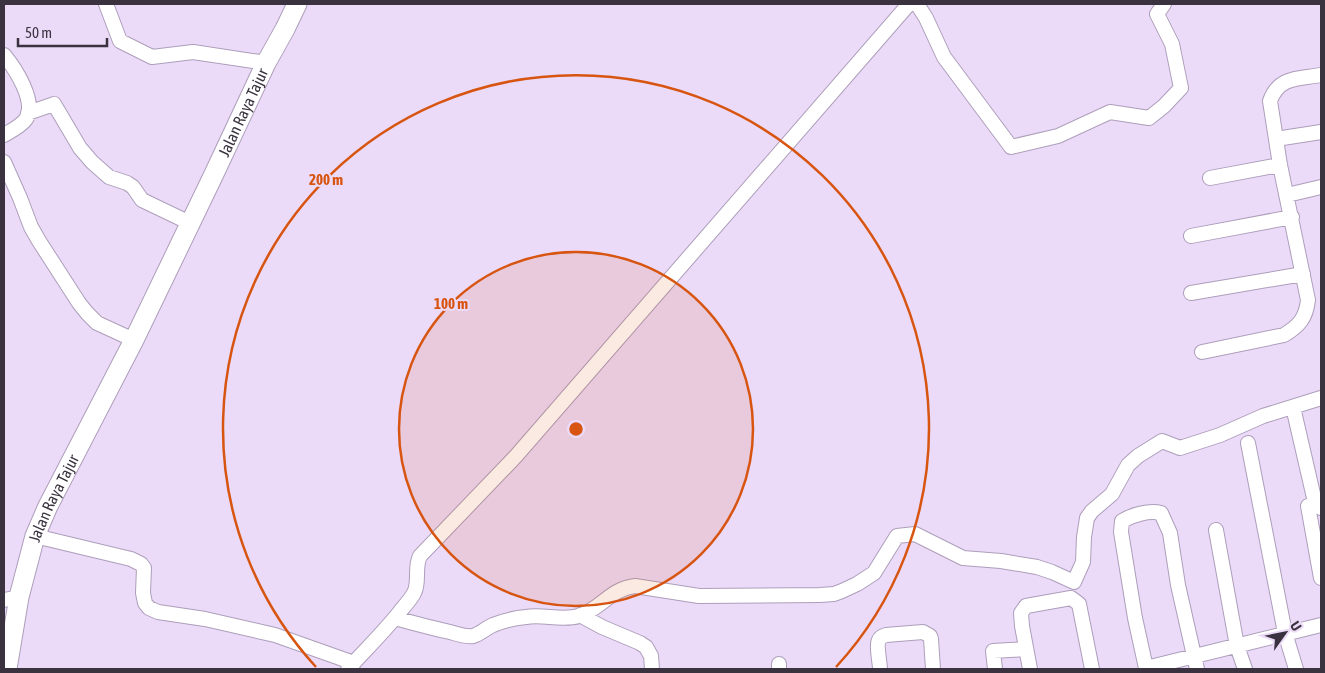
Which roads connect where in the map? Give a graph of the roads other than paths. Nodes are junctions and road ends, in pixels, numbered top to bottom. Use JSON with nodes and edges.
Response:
{"nodes":[{"id":1,"x":106,"y":4,"type":"edge"},
{"id":2,"x":297,"y":4,"type":"edge"},
{"id":3,"x":909,"y":4,"type":"edge"},
{"id":4,"x":917,"y":4,"type":"edge"},
{"id":5,"x":1164,"y":4,"type":"edge"},
{"id":6,"x":4,"y":55,"type":"edge"},
{"id":7,"x":266,"y":63,"type":"junction"},
{"id":8,"x":1321,"y":75,"type":"edge"},
{"id":9,"x":28,"y":113,"type":"junction"},
{"id":10,"x":1321,"y":132,"type":"edge"},
{"id":11,"x":4,"y":135,"type":"edge"},
{"id":12,"x":1276,"y":138,"type":"junction"},
{"id":13,"x":4,"y":162,"type":"edge"},
{"id":14,"x":1280,"y":165,"type":"junction"},
{"id":15,"x":1210,"y":178,"type":"dead end"},
{"id":16,"x":1321,"y":187,"type":"edge"},
{"id":17,"x":1287,"y":195,"type":"junction"},
{"id":18,"x":1292,"y":217,"type":"junction"},
{"id":19,"x":190,"y":222,"type":"junction"},
{"id":20,"x":1191,"y":236,"type":"dead end"},
{"id":21,"x":1303,"y":274,"type":"junction"},
{"id":22,"x":1191,"y":293,"type":"dead end"},
{"id":23,"x":134,"y":340,"type":"junction"},
{"id":24,"x":1202,"y":352,"type":"dead end"},
{"id":25,"x":1321,"y":398,"type":"edge"},
{"id":26,"x":1293,"y":407,"type":"junction"},
{"id":27,"x":1248,"y":443,"type":"dead end"},
{"id":28,"x":1314,"y":507,"type":"edge"},
{"id":29,"x":1216,"y":530,"type":"dead end"},
{"id":30,"x":35,"y":536,"type":"junction"},
{"id":31,"x":1321,"y":578,"type":"edge"},
{"id":32,"x":12,"y":598,"type":"edge"},
{"id":33,"x":580,"y":616,"type":"junction"},
{"id":34,"x":395,"y":618,"type":"junction"},
{"id":35,"x":1321,"y":626,"type":"edge"},
{"id":36,"x":1285,"y":633,"type":"junction"},
{"id":37,"x":1237,"y":646,"type":"junction"},
{"id":38,"x":1026,"y":649,"type":"junction"},
{"id":39,"x":1195,"y":663,"type":"edge"},
{"id":40,"x":351,"y":666,"type":"edge"},
{"id":41,"x":7,"y":669,"type":"edge"},
{"id":42,"x":652,"y":669,"type":"edge"},
{"id":43,"x":880,"y":669,"type":"edge"},
{"id":44,"x":933,"y":669,"type":"edge"},
{"id":45,"x":995,"y":669,"type":"edge"},
{"id":46,"x":1030,"y":669,"type":"edge"},
{"id":47,"x":1092,"y":669,"type":"edge"},
{"id":48,"x":1146,"y":669,"type":"edge"},
{"id":49,"x":1245,"y":669,"type":"edge"},
{"id":50,"x":1296,"y":669,"type":"edge"}],
"edges":[{"from":1,"to":7,"type":"street"},
{"from":2,"to":7,"type":"main road","name":"Jalan Raya Tajur"},
{"from":3,"to":34,"type":"street"},
{"from":4,"to":5,"type":"street"},
{"from":6,"to":9,"type":"street"},
{"from":7,"to":19,"type":"main road","name":"Jalan Raya Tajur"},
{"from":8,"to":12,"type":"street"},
{"from":9,"to":11,"type":"street"},
{"from":9,"to":19,"type":"street"},
{"from":10,"to":12,"type":"street"},
{"from":12,"to":14,"type":"street"},
{"from":13,"to":23,"type":"street"},
{"from":14,"to":15,"type":"street"},
{"from":14,"to":17,"type":"street"},
{"from":16,"to":17,"type":"street"},
{"from":17,"to":18,"type":"street"},
{"from":18,"to":20,"type":"street"},
{"from":18,"to":21,"type":"street"},
{"from":19,"to":23,"type":"main road","name":"Jalan Raya Tajur"},
{"from":21,"to":22,"type":"street"},
{"from":21,"to":24,"type":"street"},
{"from":23,"to":30,"type":"main road","name":"Jalan Raya Tajur"},
{"from":25,"to":26,"type":"street"},
{"from":26,"to":28,"type":"street"},
{"from":26,"to":33,"type":"street"},
{"from":27,"to":36,"type":"street"},
{"from":28,"to":31,"type":"street"},
{"from":29,"to":37,"type":"street"},
{"from":30,"to":32,"type":"main road","name":"Jalan Raya Tajur"},
{"from":30,"to":40,"type":"street"},
{"from":32,"to":41,"type":"main road","name":"Jalan Raya Tajur"},
{"from":33,"to":34,"type":"street"},
{"from":33,"to":42,"type":"street"},
{"from":34,"to":40,"type":"street"},
{"from":35,"to":36,"type":"street"},
{"from":36,"to":37,"type":"street"},
{"from":36,"to":50,"type":"street"},
{"from":37,"to":39,"type":"street"},
{"from":37,"to":49,"type":"street"},
{"from":38,"to":45,"type":"street"},
{"from":38,"to":46,"type":"street"},
{"from":38,"to":47,"type":"street"},
{"from":39,"to":48,"type":"street"},
{"from":39,"to":48,"type":"street"},
{"from":43,"to":44,"type":"street"}]}
